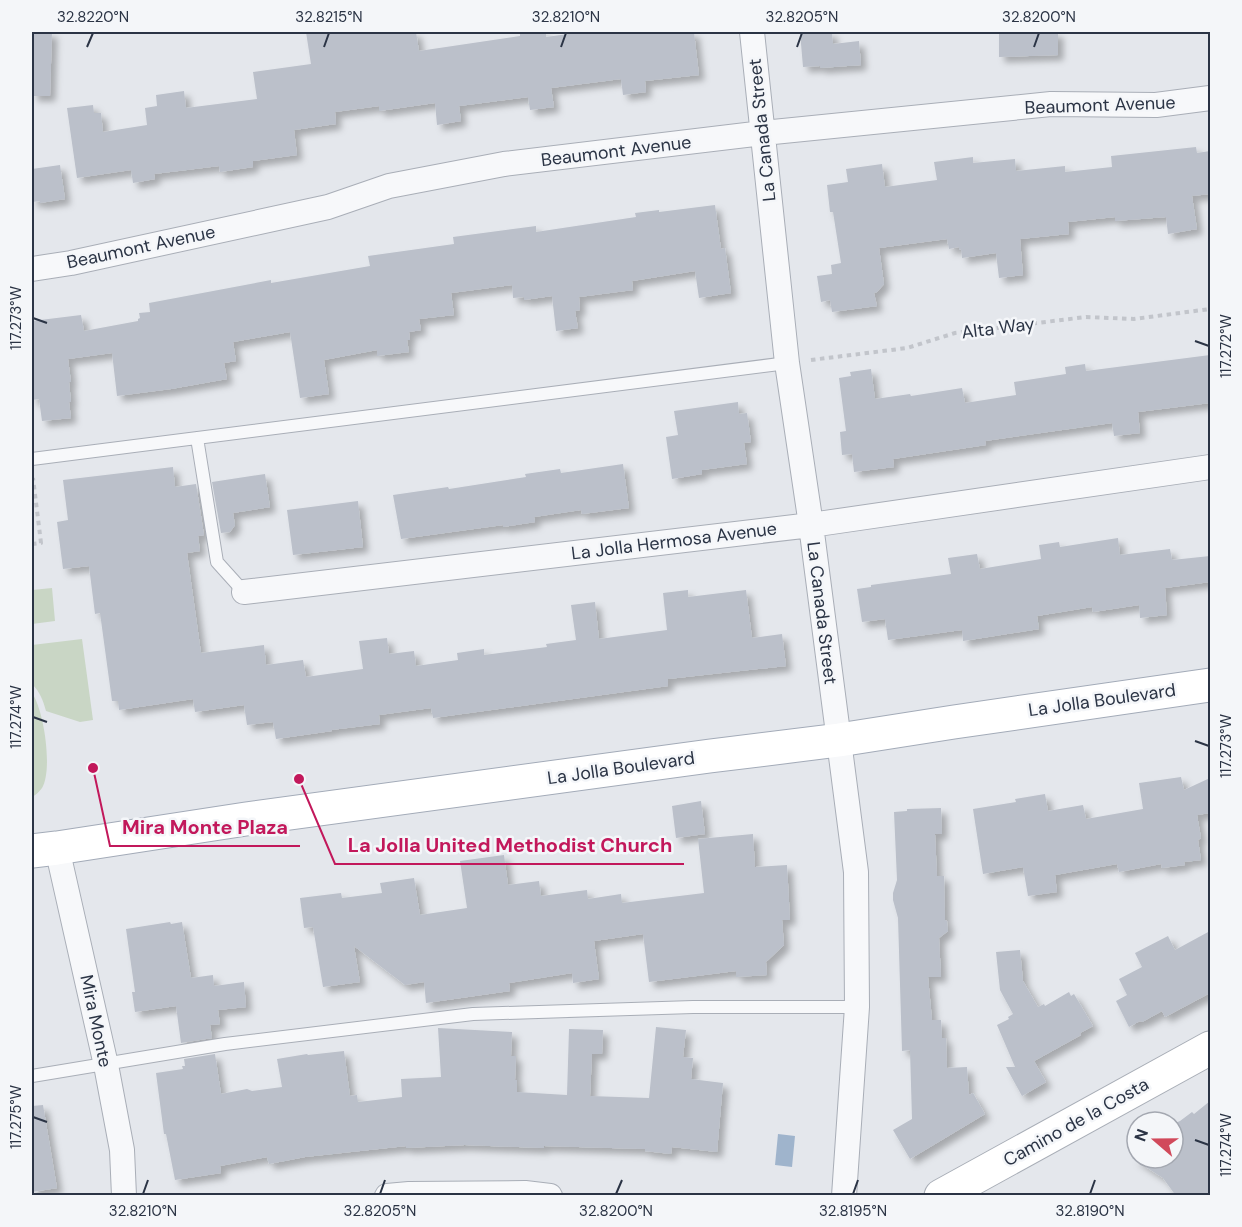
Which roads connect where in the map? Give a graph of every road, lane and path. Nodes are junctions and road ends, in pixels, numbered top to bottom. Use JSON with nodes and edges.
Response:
{"nodes":[{"id":1,"x":752,"y":32,"type":"edge"},
{"id":2,"x":1210,"y":98,"type":"edge"},
{"id":3,"x":763,"y":133,"type":"junction"},
{"id":4,"x":32,"y":269,"type":"edge"},
{"id":5,"x":1210,"y":309,"type":"edge"},
{"id":6,"x":787,"y":363,"type":"junction"},
{"id":7,"x":197,"y":438,"type":"junction"},
{"id":8,"x":32,"y":459,"type":"edge"},
{"id":9,"x":1210,"y":467,"type":"edge"},
{"id":10,"x":33,"y":477,"type":"edge"},
{"id":11,"x":811,"y":525,"type":"junction"},
{"id":12,"x":32,"y":544,"type":"edge"},
{"id":13,"x":244,"y":592,"type":"joint"},
{"id":14,"x":1210,"y":685,"type":"edge"},
{"id":15,"x":839,"y":740,"type":"junction"},
{"id":16,"x":44,"y":849,"type":"edge"},
{"id":17,"x":857,"y":1007,"type":"junction"},
{"id":18,"x":1210,"y":1048,"type":"edge"},
{"id":19,"x":106,"y":1065,"type":"junction"},
{"id":20,"x":32,"y":1076,"type":"edge"},
{"id":21,"x":124,"y":1196,"type":"edge"},
{"id":22,"x":387,"y":1196,"type":"edge"},
{"id":23,"x":550,"y":1196,"type":"edge"},
{"id":24,"x":844,"y":1196,"type":"edge"},
{"id":25,"x":941,"y":1196,"type":"edge"}],
"edges":[{"from":1,"to":3,"type":"street","name":"La Canada Street"},
{"from":2,"to":3,"type":"street","name":"Beaumont Avenue"},
{"from":3,"to":4,"type":"street","name":"Beaumont Avenue"},
{"from":3,"to":6,"type":"street","name":"La Canada Street"},
{"from":5,"to":6,"type":"path","name":"Alta Way"},
{"from":6,"to":7,"type":"lane"},
{"from":6,"to":11,"type":"street","name":"La Canada Street"},
{"from":7,"to":8,"type":"lane"},
{"from":7,"to":13,"type":"lane"},
{"from":9,"to":11,"type":"street","name":"La Jolla Hermosa Avenue"},
{"from":10,"to":12,"type":"path"},
{"from":11,"to":13,"type":"street","name":"La Jolla Hermosa Avenue"},
{"from":11,"to":15,"type":"street","name":"La Canada Street"},
{"from":14,"to":15,"type":"main road","name":"La Jolla Boulevard"},
{"from":15,"to":16,"type":"main road","name":"La Jolla Boulevard"},
{"from":15,"to":17,"type":"street","name":"La Canada Street"},
{"from":16,"to":19,"type":"street","name":"Mira Monte"},
{"from":17,"to":19,"type":"lane"},
{"from":17,"to":24,"type":"street","name":"La Canada Street"},
{"from":18,"to":25,"type":"main road","name":"Camino de la Costa"},
{"from":19,"to":20,"type":"lane"},
{"from":19,"to":21,"type":"street","name":"Mira Monte"},
{"from":22,"to":23,"type":"street"}]}
